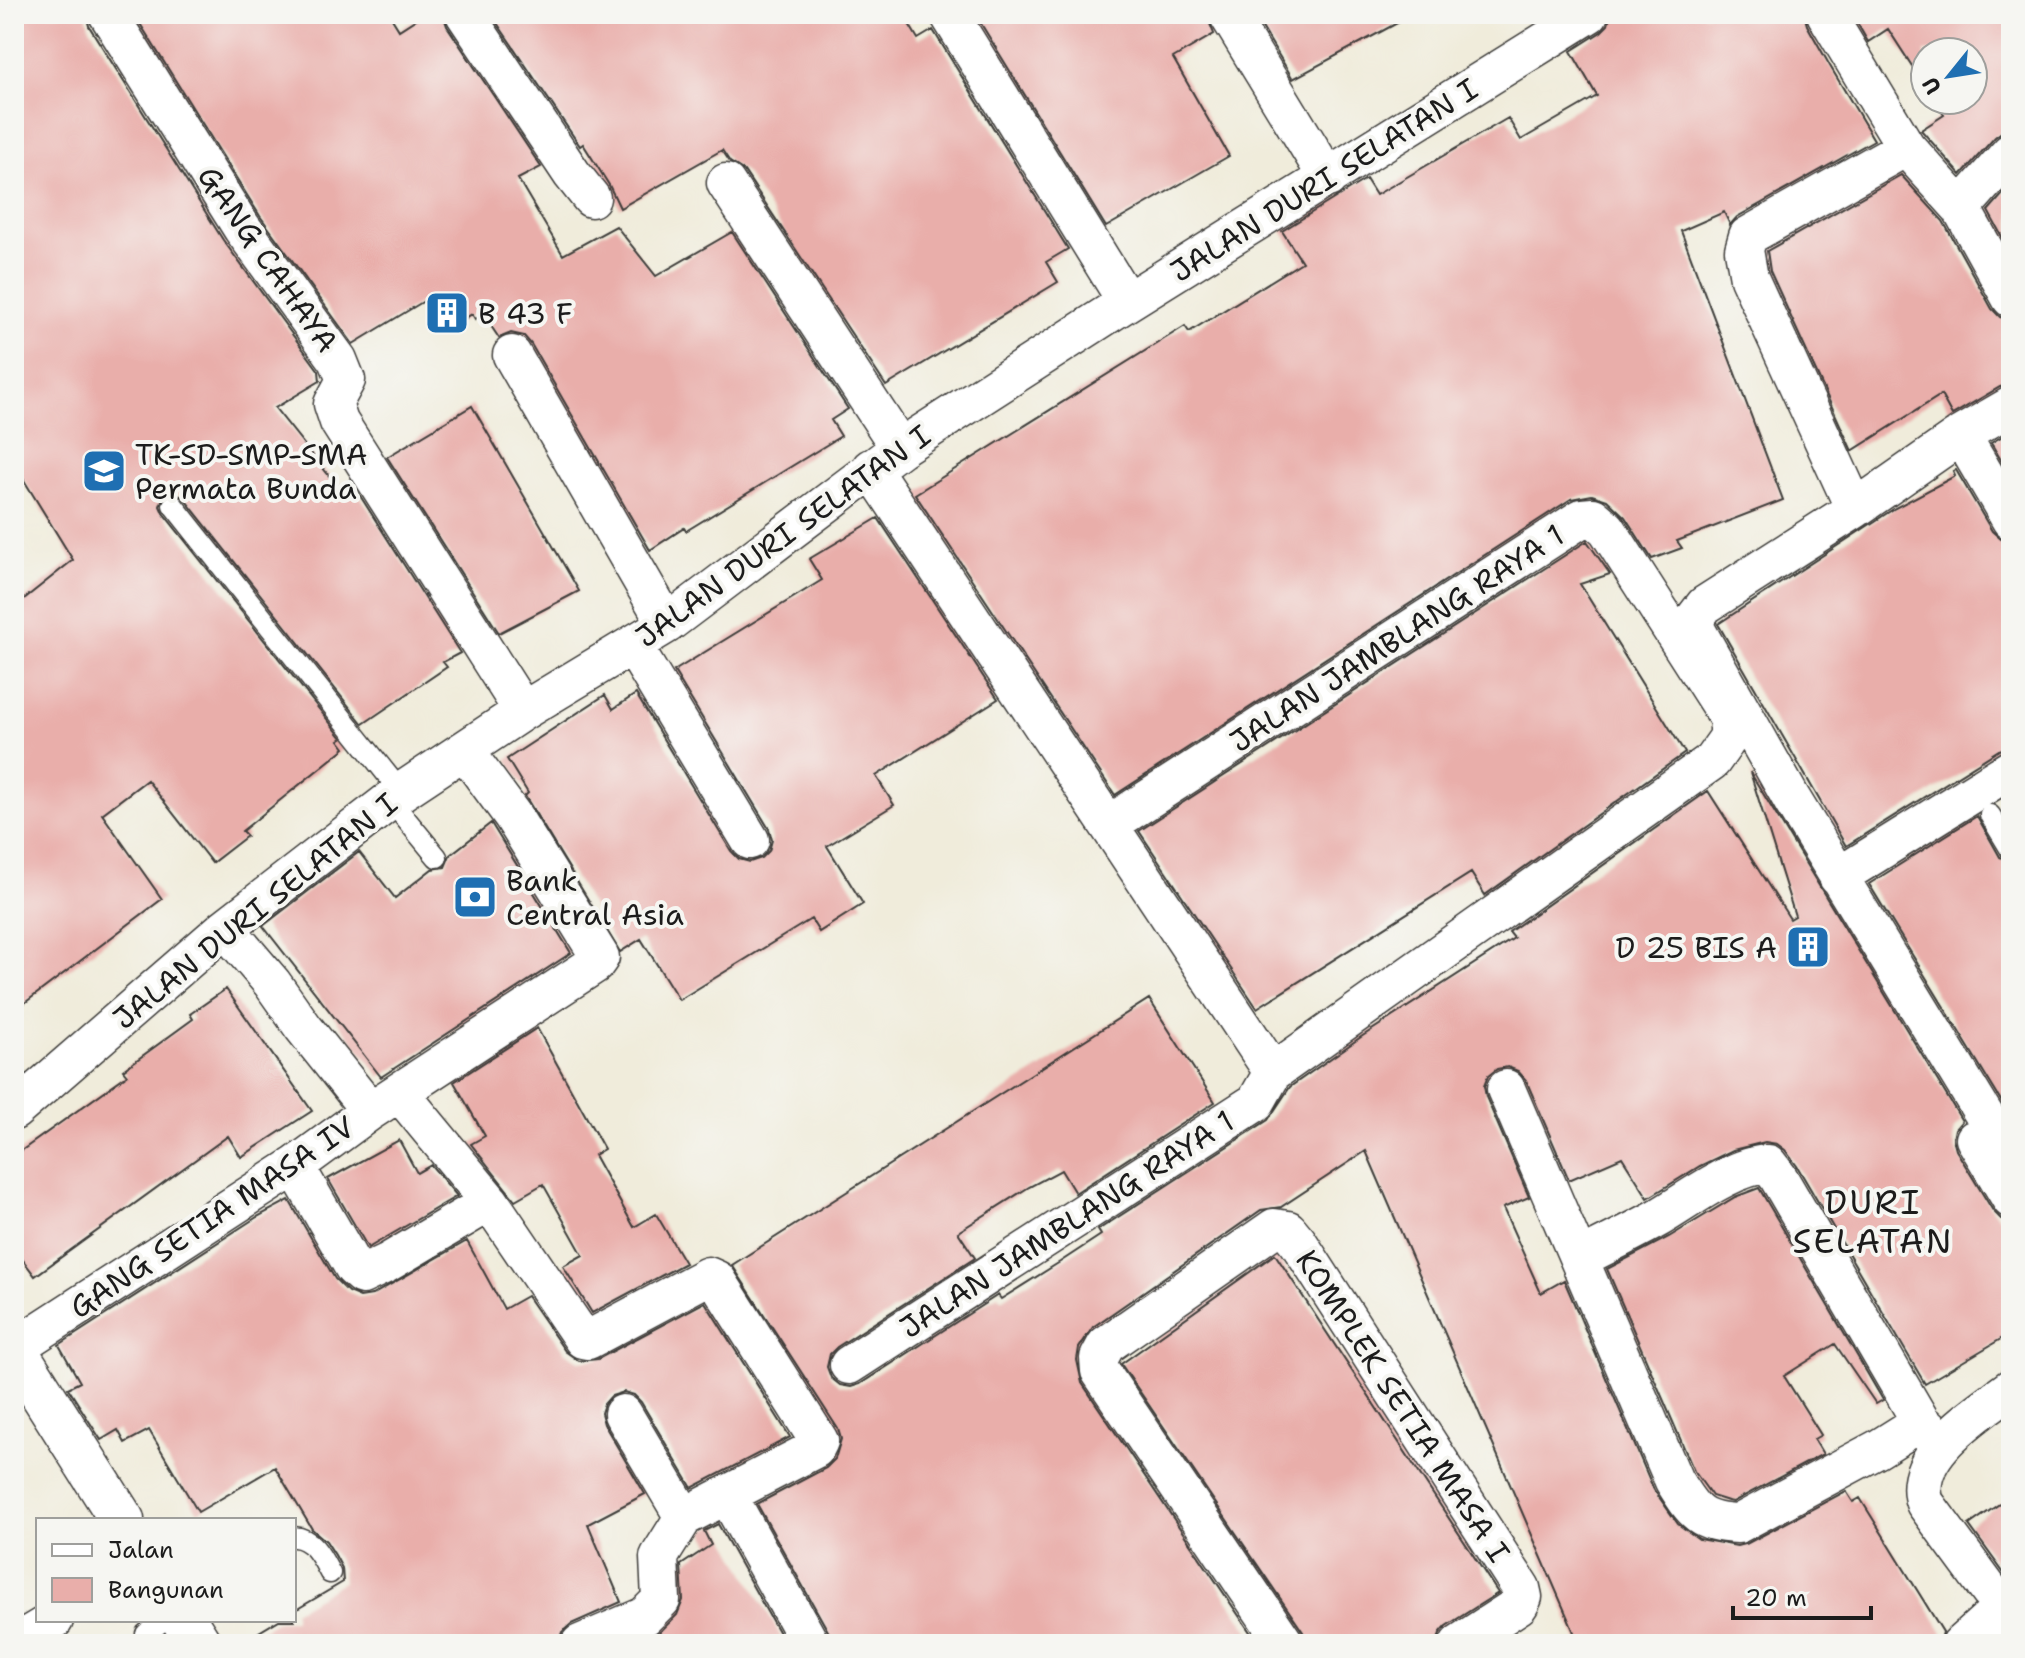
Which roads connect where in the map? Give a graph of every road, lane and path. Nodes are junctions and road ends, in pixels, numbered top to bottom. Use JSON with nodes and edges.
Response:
{"nodes":[{"id":1,"x":108,"y":14,"type":"edge"},
{"id":2,"x":465,"y":14,"type":"edge"},
{"id":3,"x":949,"y":14,"type":"edge"},
{"id":4,"x":1228,"y":14,"type":"edge"},
{"id":5,"x":1589,"y":14,"type":"edge"},
{"id":6,"x":1826,"y":14,"type":"edge"},
{"id":7,"x":1906,"y":147,"type":"junction"},
{"id":8,"x":2011,"y":152,"type":"edge"},
{"id":9,"x":1328,"y":178,"type":"junction"},
{"id":10,"x":726,"y":183,"type":"dead end"},
{"id":11,"x":591,"y":198,"type":"dead end"},
{"id":12,"x":1961,"y":208,"type":"junction"},
{"id":13,"x":2011,"y":298,"type":"edge"},
{"id":14,"x":1127,"y":302,"type":"junction"},
{"id":15,"x":512,"y":355,"type":"dead end"},
{"id":16,"x":2011,"y":406,"type":"edge"},
{"id":17,"x":1961,"y":435,"type":"junction"},
{"id":18,"x":885,"y":458,"type":"junction"},
{"id":19,"x":173,"y":505,"type":"dead end"},
{"id":20,"x":1855,"y":509,"type":"junction"},
{"id":21,"x":2011,"y":520,"type":"edge"},
{"id":22,"x":667,"y":624,"type":"junction"},
{"id":23,"x":633,"y":646,"type":"junction"},
{"id":24,"x":523,"y":711,"type":"junction"},
{"id":25,"x":465,"y":751,"type":"junction"},
{"id":26,"x":2011,"y":769,"type":"edge"},
{"id":27,"x":396,"y":796,"type":"junction"},
{"id":28,"x":1990,"y":815,"type":"dead end"},
{"id":29,"x":1110,"y":824,"type":"junction"},
{"id":30,"x":750,"y":840,"type":"dead end"},
{"id":31,"x":2011,"y":850,"type":"edge"},
{"id":32,"x":437,"y":857,"type":"dead end"},
{"id":33,"x":1838,"y":877,"type":"junction"},
{"id":34,"x":225,"y":928,"type":"junction"},
{"id":35,"x":1920,"y":1048,"type":"dead end"},
{"id":36,"x":1273,"y":1072,"type":"junction"},
{"id":37,"x":1506,"y":1089,"type":"dead end"},
{"id":38,"x":384,"y":1102,"type":"junction"},
{"id":39,"x":14,"y":1111,"type":"edge"},
{"id":40,"x":2011,"y":1159,"type":"edge"},
{"id":41,"x":295,"y":1166,"type":"junction"},
{"id":42,"x":2011,"y":1199,"type":"edge"},
{"id":43,"x":490,"y":1202,"type":"junction"},
{"id":44,"x":1581,"y":1258,"type":"junction"},
{"id":45,"x":14,"y":1348,"type":"edge"},
{"id":46,"x":849,"y":1365,"type":"dead end"},
{"id":47,"x":2011,"y":1388,"type":"edge"},
{"id":48,"x":623,"y":1414,"type":"dead end"},
{"id":49,"x":1920,"y":1443,"type":"junction"},
{"id":50,"x":728,"y":1496,"type":"junction"},
{"id":51,"x":684,"y":1517,"type":"junction"},
{"id":52,"x":121,"y":1518,"type":"edge"},
{"id":53,"x":296,"y":1537,"type":"edge"},
{"id":54,"x":330,"y":1573,"type":"dead end"},
{"id":55,"x":2006,"y":1614,"type":"edge"},
{"id":56,"x":51,"y":1622,"type":"edge"},
{"id":57,"x":165,"y":1627,"type":"edge"},
{"id":58,"x":14,"y":1644,"type":"edge"},
{"id":59,"x":199,"y":1644,"type":"edge"},
{"id":60,"x":580,"y":1644,"type":"edge"},
{"id":61,"x":810,"y":1644,"type":"edge"},
{"id":62,"x":1285,"y":1644,"type":"edge"},
{"id":63,"x":1459,"y":1644,"type":"edge"},
{"id":64,"x":1961,"y":1644,"type":"edge"}],
"edges":[{"from":1,"to":24,"type":"street","name":"GANG CAHAYA"},
{"from":2,"to":11,"type":"street"},
{"from":3,"to":14,"type":"street"},
{"from":4,"to":9,"type":"street"},
{"from":5,"to":9,"type":"street","name":"JALAN DURI SELATAN I"},
{"from":6,"to":7,"type":"street"},
{"from":7,"to":12,"type":"street"},
{"from":7,"to":20,"type":"street"},
{"from":8,"to":12,"type":"street"},
{"from":9,"to":14,"type":"street","name":"JALAN DURI SELATAN I"},
{"from":10,"to":18,"type":"street"},
{"from":12,"to":13,"type":"street"},
{"from":14,"to":18,"type":"street","name":"JALAN DURI SELATAN I"},
{"from":15,"to":22,"type":"street"},
{"from":16,"to":17,"type":"street"},
{"from":17,"to":20,"type":"street"},
{"from":17,"to":21,"type":"street"},
{"from":18,"to":22,"type":"street","name":"JALAN DURI SELATAN I"},
{"from":18,"to":29,"type":"street"},
{"from":19,"to":27,"type":"lane"},
{"from":20,"to":33,"type":"street"},
{"from":22,"to":23,"type":"street","name":"JALAN DURI SELATAN I"},
{"from":23,"to":24,"type":"street","name":"JALAN DURI SELATAN I"},
{"from":23,"to":30,"type":"street"},
{"from":24,"to":25,"type":"street","name":"JALAN DURI SELATAN I"},
{"from":25,"to":27,"type":"street","name":"JALAN DURI SELATAN I"},
{"from":25,"to":38,"type":"street","name":"GANG SETIA MASA IV"},
{"from":26,"to":33,"type":"street"},
{"from":27,"to":32,"type":"lane"},
{"from":27,"to":34,"type":"street","name":"JALAN DURI SELATAN I"},
{"from":28,"to":31,"type":"lane"},
{"from":29,"to":36,"type":"street"},
{"from":29,"to":36,"type":"street","name":"JALAN JAMBLANG RAYA 1"},
{"from":33,"to":40,"type":"street"},
{"from":34,"to":38,"type":"street","name":"GANG SETIA MASA IV"},
{"from":34,"to":39,"type":"street","name":"JALAN DURI SELATAN I"},
{"from":35,"to":42,"type":"street"},
{"from":36,"to":46,"type":"street","name":"JALAN JAMBLANG RAYA 1"},
{"from":37,"to":44,"type":"street"},
{"from":38,"to":41,"type":"street","name":"GANG SETIA MASA IV"},
{"from":38,"to":43,"type":"street"},
{"from":41,"to":43,"type":"street"},
{"from":41,"to":45,"type":"street","name":"GANG SETIA MASA IV"},
{"from":43,"to":50,"type":"street"},
{"from":44,"to":49,"type":"street"},
{"from":44,"to":49,"type":"street"},
{"from":45,"to":52,"type":"street"},
{"from":47,"to":49,"type":"street"},
{"from":48,"to":51,"type":"street"},
{"from":49,"to":55,"type":"street"},
{"from":50,"to":51,"type":"street"},
{"from":50,"to":61,"type":"street"},
{"from":51,"to":60,"type":"street"},
{"from":53,"to":54,"type":"lane"},
{"from":55,"to":64,"type":"street"},
{"from":56,"to":58,"type":"street"},
{"from":57,"to":59,"type":"street"},
{"from":62,"to":63,"type":"street","name":"KOMPLEK SETIA MASA I"}]}
